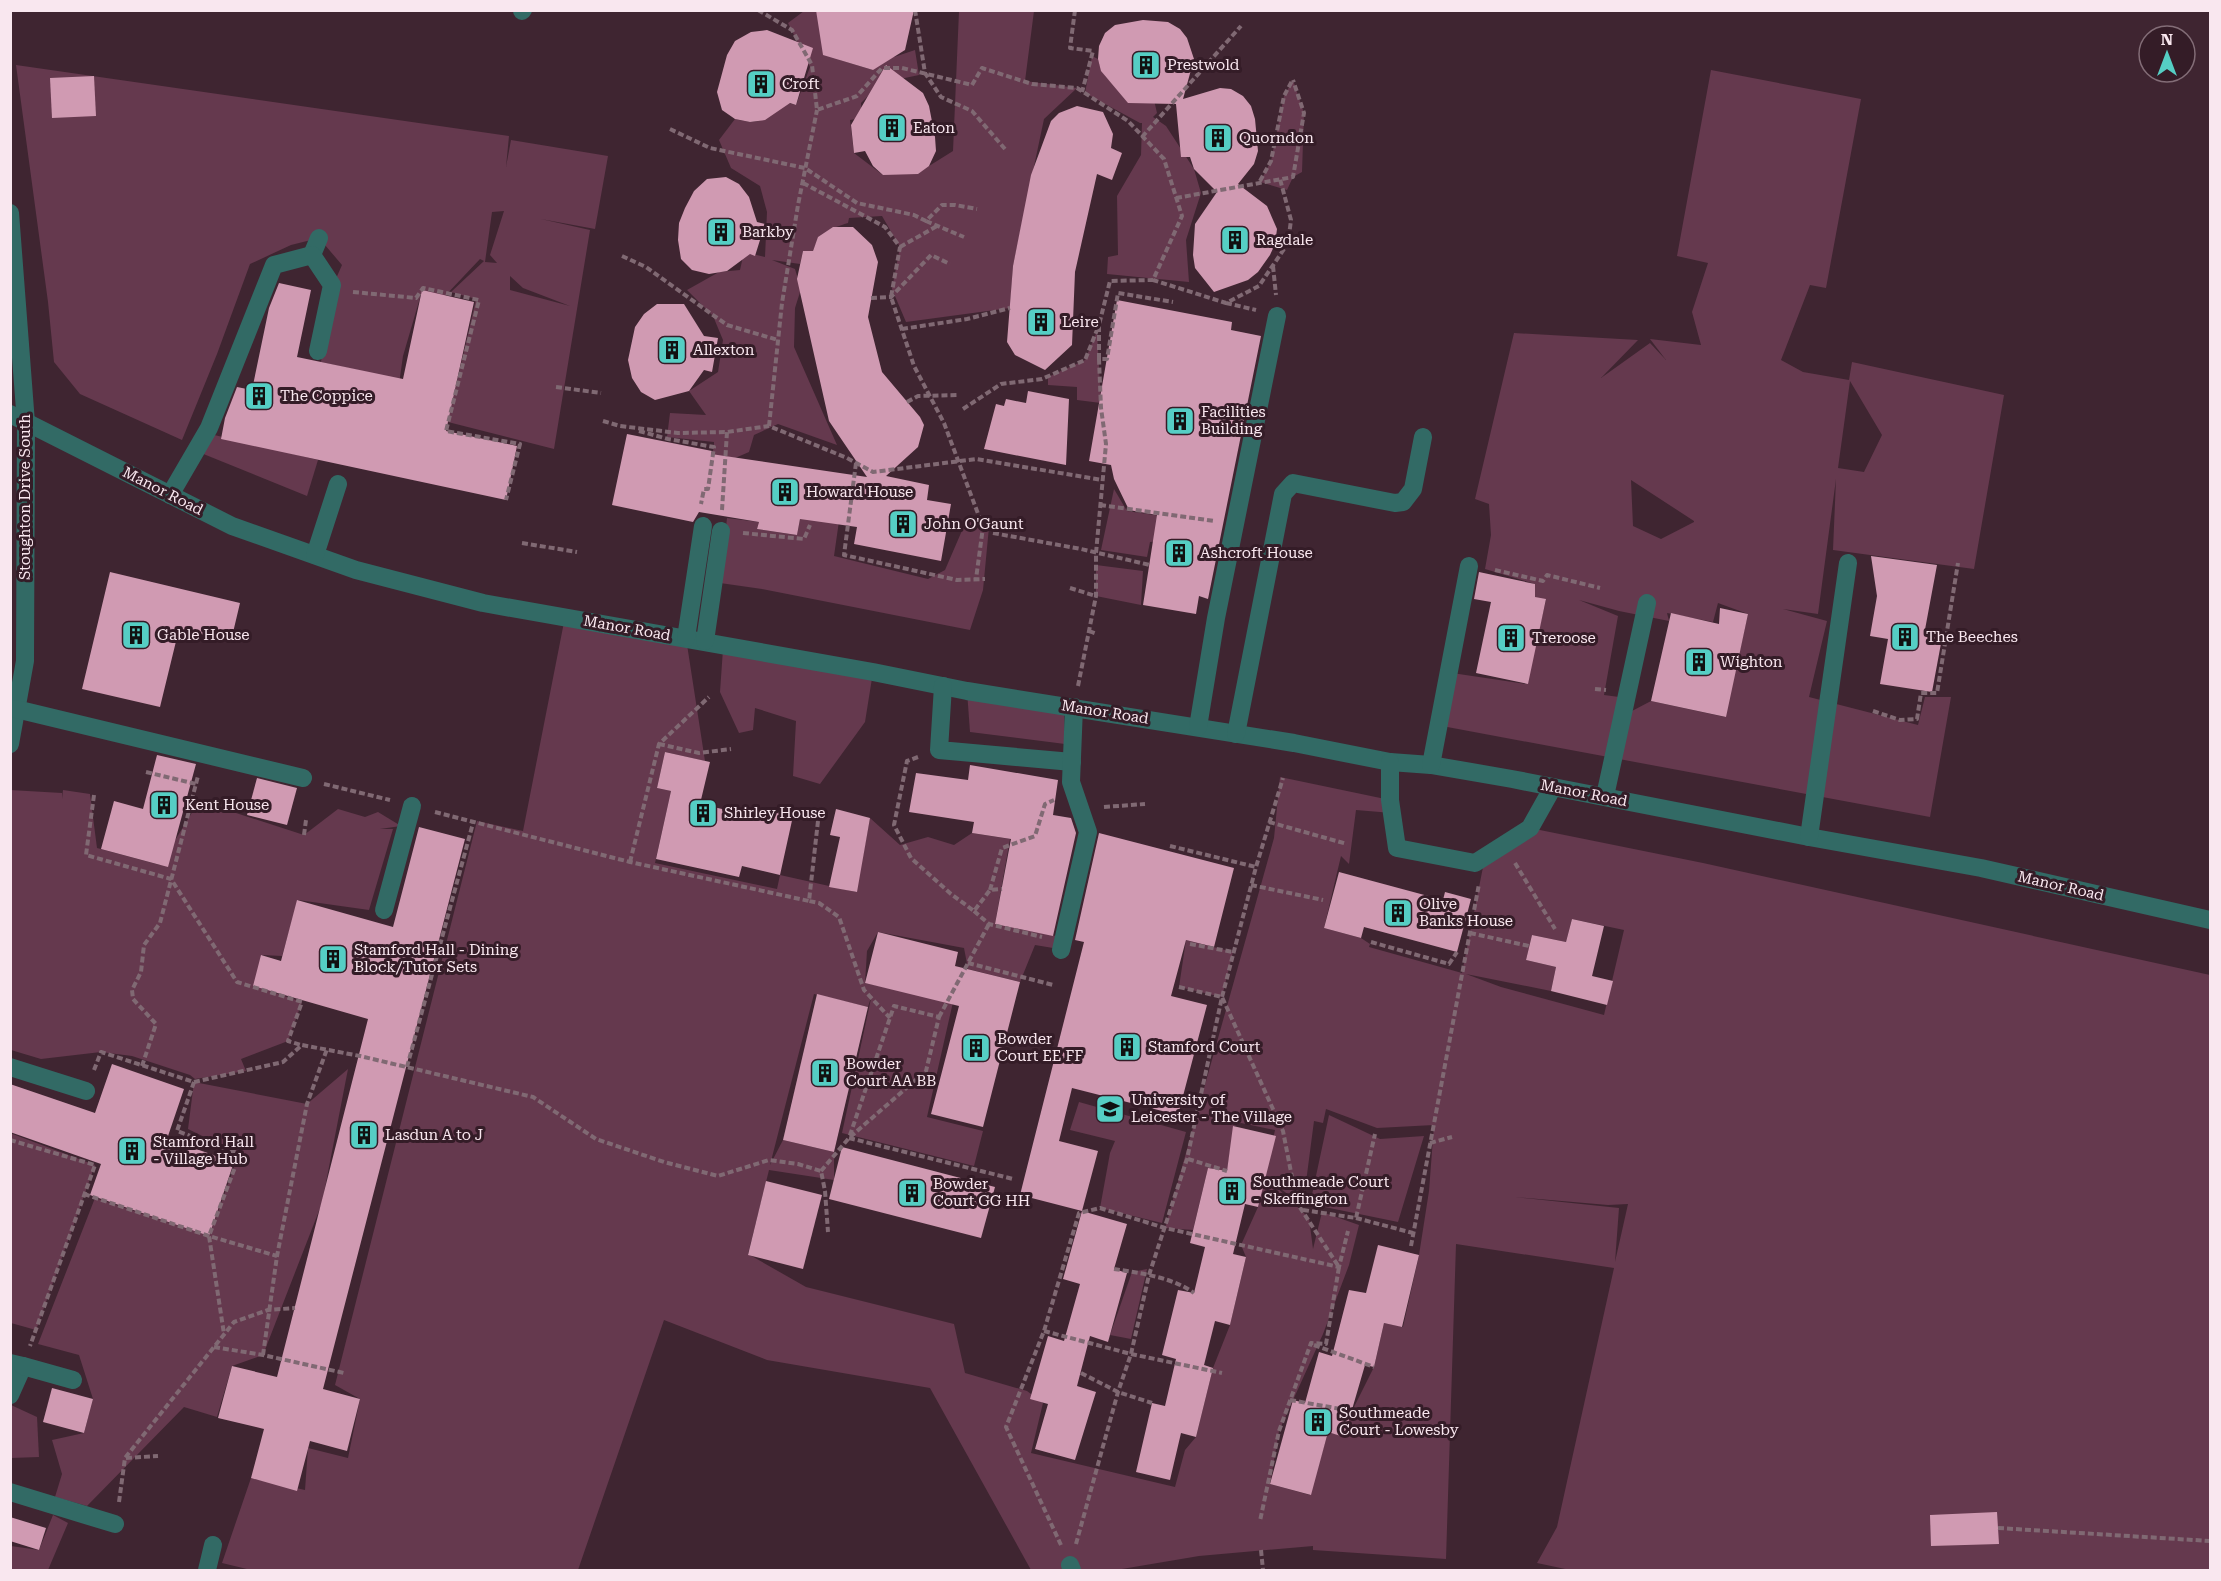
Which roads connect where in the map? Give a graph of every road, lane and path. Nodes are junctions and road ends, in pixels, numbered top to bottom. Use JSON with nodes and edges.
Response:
{"nodes":[{"id":1,"x":758,"y":10,"type":"edge"},
{"id":2,"x":915,"y":10,"type":"edge"},
{"id":3,"x":1075,"y":10,"type":"edge"},
{"id":4,"x":1240,"y":26,"type":"dead end"},
{"id":5,"x":925,"y":73,"type":"junction"},
{"id":6,"x":1082,"y":92,"type":"junction"},
{"id":7,"x":817,"y":110,"type":"junction"},
{"id":8,"x":670,"y":129,"type":"dead end"},
{"id":9,"x":1142,"y":136,"type":"junction"},
{"id":10,"x":1005,"y":149,"type":"dead end"},
{"id":11,"x":805,"y":168,"type":"junction"},
{"id":12,"x":1280,"y":179,"type":"junction"},
{"id":13,"x":1260,"y":182,"type":"junction"},
{"id":14,"x":802,"y":183,"type":"junction"},
{"id":15,"x":1176,"y":198,"type":"junction"},
{"id":16,"x":977,"y":209,"type":"dead end"},
{"id":17,"x":10,"y":213,"type":"edge"},
{"id":18,"x":926,"y":222,"type":"junction"},
{"id":19,"x":937,"y":226,"type":"junction"},
{"id":20,"x":964,"y":237,"type":"dead end"},
{"id":21,"x":319,"y":238,"type":"dead end"},
{"id":22,"x":900,"y":247,"type":"junction"},
{"id":23,"x":312,"y":255,"type":"junction"},
{"id":24,"x":622,"y":256,"type":"dead end"},
{"id":25,"x":950,"y":264,"type":"dead end"},
{"id":26,"x":1153,"y":280,"type":"junction"},
{"id":27,"x":332,"y":290,"type":"junction"},
{"id":28,"x":891,"y":297,"type":"junction"},
{"id":29,"x":871,"y":298,"type":"dead end"},
{"id":30,"x":1173,"y":302,"type":"dead end"},
{"id":31,"x":1010,"y":308,"type":"dead end"},
{"id":32,"x":1278,"y":316,"type":"dead end"},
{"id":33,"x":1099,"y":325,"type":"junction"},
{"id":34,"x":901,"y":329,"type":"junction"},
{"id":35,"x":778,"y":340,"type":"junction"},
{"id":36,"x":318,"y":351,"type":"dead end"},
{"id":37,"x":1099,"y":359,"type":"junction"},
{"id":38,"x":556,"y":387,"type":"dead end"},
{"id":39,"x":601,"y":393,"type":"dead end"},
{"id":40,"x":959,"y":395,"type":"dead end"},
{"id":41,"x":928,"y":396,"type":"junction"},
{"id":42,"x":908,"y":402,"type":"dead end"},
{"id":43,"x":963,"y":409,"type":"dead end"},
{"id":44,"x":18,"y":419,"type":"edge"},
{"id":45,"x":603,"y":421,"type":"dead end"},
{"id":46,"x":770,"y":426,"type":"junction"},
{"id":47,"x":626,"y":427,"type":"junction"},
{"id":48,"x":727,"y":432,"type":"junction"},
{"id":49,"x":1423,"y":436,"type":"dead end"},
{"id":50,"x":957,"y":461,"type":"junction"},
{"id":51,"x":856,"y":463,"type":"junction"},
{"id":52,"x":1102,"y":480,"type":"junction"},
{"id":53,"x":338,"y":484,"type":"dead end"},
{"id":54,"x":170,"y":495,"type":"junction"},
{"id":55,"x":506,"y":500,"type":"dead end"},
{"id":56,"x":1100,"y":505,"type":"junction"},
{"id":57,"x":1235,"y":524,"type":"junction"},
{"id":58,"x":810,"y":525,"type":"dead end"},
{"id":59,"x":703,"y":526,"type":"joint"},
{"id":60,"x":721,"y":531,"type":"junction"},
{"id":61,"x":993,"y":533,"type":"dead end"},
{"id":62,"x":522,"y":543,"type":"dead end"},
{"id":63,"x":577,"y":552,"type":"dead end"},
{"id":64,"x":1096,"y":553,"type":"junction"},
{"id":65,"x":315,"y":555,"type":"junction"},
{"id":66,"x":1848,"y":563,"type":"dead end"},
{"id":67,"x":1958,"y":563,"type":"dead end"},
{"id":68,"x":1149,"y":565,"type":"dead end"},
{"id":69,"x":1469,"y":566,"type":"dead end"},
{"id":70,"x":1495,"y":570,"type":"dead end"},
{"id":71,"x":976,"y":579,"type":"junction"},
{"id":72,"x":985,"y":579,"type":"dead end"},
{"id":73,"x":1070,"y":588,"type":"dead end"},
{"id":74,"x":1600,"y":588,"type":"dead end"},
{"id":75,"x":1096,"y":596,"type":"junction"},
{"id":76,"x":1647,"y":603,"type":"dead end"},
{"id":77,"x":1089,"y":631,"type":"junction"},
{"id":78,"x":1097,"y":634,"type":"dead end"},
{"id":79,"x":686,"y":638,"type":"junction"},
{"id":80,"x":705,"y":641,"type":"junction"},
{"id":81,"x":943,"y":686,"type":"junction"},
{"id":82,"x":709,"y":697,"type":"dead end"},
{"id":83,"x":1074,"y":707,"type":"junction"},
{"id":84,"x":16,"y":709,"type":"junction"},
{"id":85,"x":1873,"y":711,"type":"dead end"},
{"id":86,"x":1198,"y":727,"type":"junction"},
{"id":87,"x":1236,"y":734,"type":"junction"},
{"id":88,"x":10,"y":744,"type":"edge"},
{"id":89,"x":659,"y":744,"type":"junction"},
{"id":90,"x":731,"y":749,"type":"dead end"},
{"id":91,"x":939,"y":750,"type":"junction"},
{"id":92,"x":204,"y":754,"type":"junction"},
{"id":93,"x":1072,"y":762,"type":"junction"},
{"id":94,"x":1390,"y":762,"type":"junction"},
{"id":95,"x":1431,"y":765,"type":"junction"},
{"id":96,"x":146,"y":772,"type":"dead end"},
{"id":97,"x":303,"y":778,"type":"joint"},
{"id":98,"x":1283,"y":778,"type":"dead end"},
{"id":99,"x":196,"y":784,"type":"junction"},
{"id":100,"x":1553,"y":787,"type":"junction"},
{"id":101,"x":94,"y":795,"type":"dead end"},
{"id":102,"x":1605,"y":796,"type":"junction"},
{"id":103,"x":1078,"y":801,"type":"junction"},
{"id":104,"x":1145,"y":804,"type":"dead end"},
{"id":105,"x":412,"y":806,"type":"junction"},
{"id":106,"x":819,"y":812,"type":"dead end"},
{"id":107,"x":306,"y":820,"type":"dead end"},
{"id":108,"x":473,"y":822,"type":"junction"},
{"id":109,"x":1269,"y":822,"type":"junction"},
{"id":110,"x":304,"y":835,"type":"dead end"},
{"id":111,"x":1809,"y":837,"type":"junction"},
{"id":112,"x":1347,"y":844,"type":"dead end"},
{"id":113,"x":1504,"y":844,"type":"junction"},
{"id":114,"x":1170,"y":846,"type":"dead end"},
{"id":115,"x":1485,"y":857,"type":"junction"},
{"id":116,"x":630,"y":862,"type":"junction"},
{"id":117,"x":1256,"y":867,"type":"junction"},
{"id":118,"x":171,"y":879,"type":"junction"},
{"id":119,"x":1251,"y":885,"type":"junction"},
{"id":120,"x":1002,"y":889,"type":"dead end"},
{"id":121,"x":990,"y":890,"type":"junction"},
{"id":122,"x":1323,"y":900,"type":"dead end"},
{"id":123,"x":809,"y":901,"type":"junction"},
{"id":124,"x":384,"y":910,"type":"dead end"},
{"id":125,"x":974,"y":911,"type":"junction"},
{"id":126,"x":2211,"y":920,"type":"edge"},
{"id":127,"x":989,"y":924,"type":"junction"},
{"id":128,"x":1555,"y":929,"type":"dead end"},
{"id":129,"x":1470,"y":933,"type":"junction"},
{"id":130,"x":1371,"y":942,"type":"dead end"},
{"id":131,"x":1190,"y":944,"type":"dead end"},
{"id":132,"x":1062,"y":946,"type":"joint"},
{"id":133,"x":1529,"y":946,"type":"dead end"},
{"id":134,"x":1233,"y":952,"type":"junction"},
{"id":135,"x":1457,"y":952,"type":"dead end"},
{"id":136,"x":968,"y":963,"type":"junction"},
{"id":137,"x":1053,"y":985,"type":"dead end"},
{"id":138,"x":1179,"y":987,"type":"dead end"},
{"id":139,"x":1222,"y":997,"type":"junction"},
{"id":140,"x":939,"y":1017,"type":"junction"},
{"id":141,"x":890,"y":1019,"type":"junction"},
{"id":142,"x":302,"y":1045,"type":"junction"},
{"id":143,"x":327,"y":1049,"type":"junction"},
{"id":144,"x":142,"y":1066,"type":"junction"},
{"id":145,"x":10,"y":1067,"type":"edge"},
{"id":146,"x":406,"y":1067,"type":"junction"},
{"id":147,"x":194,"y":1082,"type":"junction"},
{"id":148,"x":86,"y":1091,"type":"joint"},
{"id":149,"x":1375,"y":1134,"type":"dead end"},
{"id":150,"x":1452,"y":1137,"type":"dead end"},
{"id":151,"x":849,"y":1138,"type":"junction"},
{"id":152,"x":10,"y":1140,"type":"edge"},
{"id":153,"x":1430,"y":1143,"type":"junction"},
{"id":154,"x":1187,"y":1159,"type":"junction"},
{"id":155,"x":821,"y":1171,"type":"junction"},
{"id":156,"x":1227,"y":1171,"type":"dead end"},
{"id":157,"x":1013,"y":1179,"type":"dead end"},
{"id":158,"x":84,"y":1194,"type":"junction"},
{"id":159,"x":1302,"y":1209,"type":"junction"},
{"id":160,"x":1356,"y":1218,"type":"junction"},
{"id":161,"x":1165,"y":1228,"type":"junction"},
{"id":162,"x":1348,"y":1231,"type":"dead end"},
{"id":163,"x":828,"y":1232,"type":"dead end"},
{"id":164,"x":1413,"y":1233,"type":"junction"},
{"id":165,"x":208,"y":1236,"type":"junction"},
{"id":166,"x":1411,"y":1246,"type":"dead end"},
{"id":167,"x":277,"y":1256,"type":"junction"},
{"id":168,"x":1339,"y":1267,"type":"junction"},
{"id":169,"x":1114,"y":1269,"type":"dead end"},
{"id":170,"x":1149,"y":1275,"type":"junction"},
{"id":171,"x":1194,"y":1293,"type":"dead end"},
{"id":172,"x":295,"y":1308,"type":"dead end"},
{"id":173,"x":268,"y":1310,"type":"junction"},
{"id":174,"x":1044,"y":1331,"type":"junction"},
{"id":175,"x":224,"y":1334,"type":"junction"},
{"id":176,"x":1311,"y":1343,"type":"junction"},
{"id":177,"x":213,"y":1347,"type":"junction"},
{"id":178,"x":1131,"y":1354,"type":"junction"},
{"id":179,"x":263,"y":1355,"type":"junction"},
{"id":180,"x":17,"y":1364,"type":"edge"},
{"id":181,"x":1374,"y":1367,"type":"dead end"},
{"id":182,"x":1081,"y":1372,"type":"dead end"},
{"id":183,"x":1222,"y":1372,"type":"dead end"},
{"id":184,"x":344,"y":1373,"type":"dead end"},
{"id":185,"x":74,"y":1380,"type":"dead end"},
{"id":186,"x":1118,"y":1392,"type":"junction"},
{"id":187,"x":10,"y":1395,"type":"edge"},
{"id":188,"x":1290,"y":1400,"type":"junction"},
{"id":189,"x":1152,"y":1403,"type":"dead end"},
{"id":190,"x":1352,"y":1411,"type":"dead end"},
{"id":191,"x":158,"y":1456,"type":"dead end"},
{"id":192,"x":125,"y":1458,"type":"junction"},
{"id":193,"x":10,"y":1492,"type":"edge"},
{"id":194,"x":1260,"y":1521,"type":"dead end"},
{"id":195,"x":116,"y":1524,"type":"joint"},
{"id":196,"x":1998,"y":1528,"type":"dead end"},
{"id":197,"x":2211,"y":1541,"type":"edge"},
{"id":198,"x":213,"y":1545,"type":"dead end"},
{"id":199,"x":1261,"y":1550,"type":"dead end"},
{"id":200,"x":1071,"y":1568,"type":"edge"},
{"id":201,"x":207,"y":1570,"type":"edge"},
{"id":202,"x":1263,"y":1570,"type":"edge"}],
"edges":[{"from":1,"to":7,"type":"path"},
{"from":2,"to":5,"type":"path"},
{"from":3,"to":6,"type":"path"},
{"from":4,"to":9,"type":"path"},
{"from":5,"to":6,"type":"path"},
{"from":5,"to":7,"type":"path"},
{"from":5,"to":10,"type":"path"},
{"from":6,"to":9,"type":"path"},
{"from":7,"to":11,"type":"path"},
{"from":8,"to":11,"type":"path"},
{"from":9,"to":15,"type":"path"},
{"from":11,"to":14,"type":"path"},
{"from":11,"to":18,"type":"path"},
{"from":12,"to":13,"type":"path"},
{"from":12,"to":13,"type":"path"},
{"from":12,"to":26,"type":"path"},
{"from":13,"to":15,"type":"path"},
{"from":14,"to":22,"type":"path"},
{"from":14,"to":35,"type":"path"},
{"from":15,"to":26,"type":"path"},
{"from":16,"to":18,"type":"path"},
{"from":17,"to":44,"type":"street","name":"Stoughton Drive South"},
{"from":18,"to":19,"type":"path"},
{"from":19,"to":20,"type":"path"},
{"from":19,"to":22,"type":"path"},
{"from":21,"to":23,"type":"street"},
{"from":22,"to":28,"type":"path"},
{"from":23,"to":27,"type":"street"},
{"from":23,"to":54,"type":"street"},
{"from":24,"to":35,"type":"path"},
{"from":25,"to":28,"type":"path"},
{"from":26,"to":33,"type":"path"},
{"from":27,"to":36,"type":"street"},
{"from":27,"to":55,"type":"path"},
{"from":28,"to":29,"type":"path"},
{"from":28,"to":34,"type":"path"},
{"from":30,"to":37,"type":"path"},
{"from":31,"to":34,"type":"path"},
{"from":32,"to":57,"type":"street"},
{"from":33,"to":37,"type":"path"},
{"from":33,"to":43,"type":"path"},
{"from":34,"to":41,"type":"path"},
{"from":35,"to":46,"type":"path"},
{"from":37,"to":52,"type":"path"},
{"from":38,"to":39,"type":"path"},
{"from":40,"to":41,"type":"path"},
{"from":41,"to":42,"type":"path"},
{"from":41,"to":50,"type":"path"},
{"from":44,"to":54,"type":"street","name":"Manor Road"},
{"from":44,"to":84,"type":"street","name":"Stoughton Drive South"},
{"from":45,"to":47,"type":"path"},
{"from":46,"to":48,"type":"path"},
{"from":46,"to":51,"type":"path"},
{"from":47,"to":48,"type":"path"},
{"from":47,"to":59,"type":"path"},
{"from":48,"to":60,"type":"path"},
{"from":49,"to":87,"type":"street"},
{"from":50,"to":51,"type":"path"},
{"from":50,"to":52,"type":"path"},
{"from":50,"to":71,"type":"path"},
{"from":51,"to":71,"type":"path"},
{"from":52,"to":56,"type":"path"},
{"from":53,"to":65,"type":"street"},
{"from":54,"to":65,"type":"street","name":"Manor Road"},
{"from":56,"to":57,"type":"path"},
{"from":56,"to":64,"type":"path"},
{"from":57,"to":86,"type":"street"},
{"from":58,"to":60,"type":"path"},
{"from":59,"to":79,"type":"street"},
{"from":60,"to":80,"type":"street"},
{"from":61,"to":64,"type":"path"},
{"from":62,"to":63,"type":"path"},
{"from":64,"to":68,"type":"path"},
{"from":64,"to":75,"type":"path"},
{"from":65,"to":79,"type":"street","name":"Manor Road"},
{"from":66,"to":111,"type":"street"},
{"from":67,"to":85,"type":"path"},
{"from":69,"to":95,"type":"street"},
{"from":70,"to":74,"type":"path"},
{"from":71,"to":72,"type":"path"},
{"from":73,"to":75,"type":"path"},
{"from":75,"to":77,"type":"path"},
{"from":76,"to":102,"type":"street"},
{"from":77,"to":78,"type":"path"},
{"from":77,"to":83,"type":"path"},
{"from":79,"to":80,"type":"street","name":"Manor Road"},
{"from":80,"to":81,"type":"street","name":"Manor Road"},
{"from":81,"to":83,"type":"street","name":"Manor Road"},
{"from":81,"to":91,"type":"street"},
{"from":82,"to":89,"type":"path"},
{"from":83,"to":86,"type":"street","name":"Manor Road"},
{"from":83,"to":93,"type":"street"},
{"from":84,"to":88,"type":"street","name":"Stoughton Drive South"},
{"from":84,"to":92,"type":"street"},
{"from":86,"to":87,"type":"street","name":"Manor Road"},
{"from":87,"to":94,"type":"street","name":"Manor Road"},
{"from":89,"to":90,"type":"path"},
{"from":89,"to":116,"type":"path"},
{"from":91,"to":93,"type":"street"},
{"from":91,"to":125,"type":"path"},
{"from":92,"to":97,"type":"street"},
{"from":92,"to":99,"type":"path"},
{"from":93,"to":103,"type":"street"},
{"from":94,"to":95,"type":"street","name":"Manor Road"},
{"from":94,"to":115,"type":"street"},
{"from":95,"to":100,"type":"street","name":"Manor Road"},
{"from":96,"to":99,"type":"path"},
{"from":97,"to":105,"type":"path"},
{"from":98,"to":109,"type":"path"},
{"from":99,"to":118,"type":"path"},
{"from":100,"to":102,"type":"street","name":"Manor Road"},
{"from":100,"to":113,"type":"street"},
{"from":101,"to":118,"type":"path"},
{"from":102,"to":111,"type":"street","name":"Manor Road"},
{"from":103,"to":104,"type":"path"},
{"from":103,"to":121,"type":"path"},
{"from":103,"to":132,"type":"street"},
{"from":105,"to":108,"type":"path"},
{"from":105,"to":124,"type":"street"},
{"from":106,"to":123,"type":"path"},
{"from":107,"to":110,"type":"path"},
{"from":108,"to":116,"type":"path"},
{"from":108,"to":146,"type":"path"},
{"from":109,"to":112,"type":"path"},
{"from":109,"to":117,"type":"path"},
{"from":111,"to":126,"type":"street","name":"Manor Road"},
{"from":113,"to":115,"type":"street"},
{"from":113,"to":128,"type":"path"},
{"from":114,"to":117,"type":"path"},
{"from":115,"to":129,"type":"path"},
{"from":116,"to":123,"type":"path"},
{"from":117,"to":119,"type":"path"},
{"from":118,"to":142,"type":"path"},
{"from":118,"to":144,"type":"path"},
{"from":119,"to":122,"type":"path"},
{"from":119,"to":134,"type":"path"},
{"from":120,"to":121,"type":"path"},
{"from":121,"to":125,"type":"path"},
{"from":123,"to":141,"type":"path"},
{"from":125,"to":127,"type":"path"},
{"from":127,"to":132,"type":"path"},
{"from":127,"to":136,"type":"path"},
{"from":129,"to":133,"type":"path"},
{"from":129,"to":153,"type":"path"},
{"from":130,"to":135,"type":"path"},
{"from":131,"to":134,"type":"path"},
{"from":134,"to":139,"type":"path"},
{"from":136,"to":137,"type":"path"},
{"from":136,"to":140,"type":"path"},
{"from":138,"to":139,"type":"path"},
{"from":139,"to":154,"type":"path"},
{"from":139,"to":159,"type":"path"},
{"from":140,"to":141,"type":"path"},
{"from":140,"to":151,"type":"path"},
{"from":141,"to":151,"type":"path"},
{"from":142,"to":143,"type":"path"},
{"from":142,"to":147,"type":"path"},
{"from":143,"to":146,"type":"path"},
{"from":143,"to":167,"type":"path"},
{"from":144,"to":147,"type":"path"},
{"from":144,"to":148,"type":"path"},
{"from":145,"to":148,"type":"street"},
{"from":146,"to":155,"type":"path"},
{"from":147,"to":165,"type":"path"},
{"from":149,"to":160,"type":"path"},
{"from":150,"to":153,"type":"path"},
{"from":151,"to":155,"type":"path"},
{"from":151,"to":157,"type":"path"},
{"from":152,"to":158,"type":"path"},
{"from":153,"to":164,"type":"path"},
{"from":154,"to":156,"type":"path"},
{"from":154,"to":161,"type":"path"},
{"from":155,"to":163,"type":"path"},
{"from":158,"to":165,"type":"path"},
{"from":158,"to":180,"type":"path"},
{"from":159,"to":160,"type":"path"},
{"from":159,"to":168,"type":"path"},
{"from":160,"to":164,"type":"path"},
{"from":161,"to":168,"type":"path"},
{"from":161,"to":170,"type":"path"},
{"from":161,"to":174,"type":"path"},
{"from":162,"to":168,"type":"path"},
{"from":164,"to":166,"type":"path"},
{"from":165,"to":167,"type":"path"},
{"from":165,"to":175,"type":"path"},
{"from":167,"to":173,"type":"path"},
{"from":168,"to":176,"type":"path"},
{"from":169,"to":170,"type":"path"},
{"from":170,"to":171,"type":"path"},
{"from":170,"to":178,"type":"path"},
{"from":172,"to":173,"type":"path"},
{"from":173,"to":175,"type":"path"},
{"from":173,"to":179,"type":"path"},
{"from":174,"to":178,"type":"path"},
{"from":174,"to":200,"type":"path"},
{"from":175,"to":177,"type":"path"},
{"from":176,"to":181,"type":"path"},
{"from":176,"to":188,"type":"path"},
{"from":177,"to":179,"type":"path"},
{"from":177,"to":192,"type":"path"},
{"from":178,"to":183,"type":"path"},
{"from":178,"to":186,"type":"path"},
{"from":179,"to":184,"type":"path"},
{"from":180,"to":185,"type":"street"},
{"from":180,"to":187,"type":"street"},
{"from":182,"to":186,"type":"path"},
{"from":186,"to":189,"type":"path"},
{"from":186,"to":200,"type":"path"},
{"from":188,"to":190,"type":"path"},
{"from":188,"to":194,"type":"path"},
{"from":191,"to":192,"type":"path"},
{"from":192,"to":195,"type":"path"},
{"from":193,"to":195,"type":"street"},
{"from":196,"to":197,"type":"path"},
{"from":198,"to":201,"type":"street"},
{"from":199,"to":202,"type":"path"}]}
